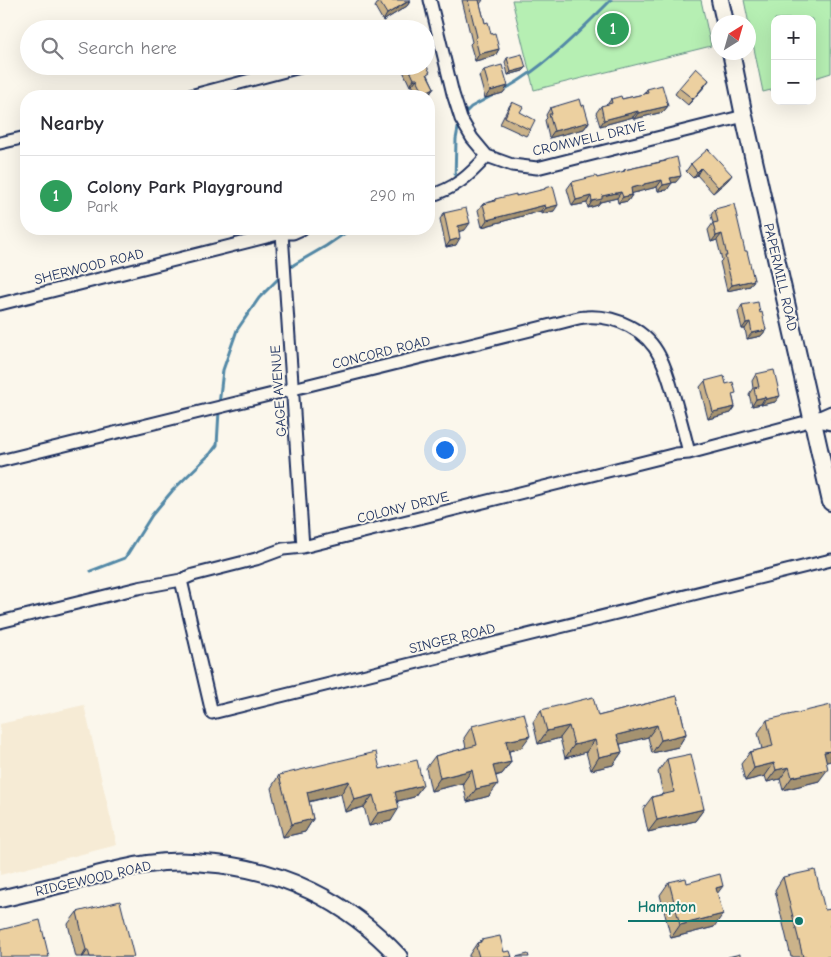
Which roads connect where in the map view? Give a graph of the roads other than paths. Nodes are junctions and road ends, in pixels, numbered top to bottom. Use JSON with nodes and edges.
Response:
{"nodes":[{"id":1,"x":430,"y":0,"type":"edge"},
{"id":2,"x":720,"y":0,"type":"edge"},
{"id":3,"x":723,"y":15,"type":"edge"},
{"id":4,"x":438,"y":32,"type":"junction"},
{"id":5,"x":435,"y":33,"type":"edge"},
{"id":6,"x":733,"y":60,"type":"edge"},
{"id":7,"x":270,"y":75,"type":"edge"},
{"id":8,"x":213,"y":90,"type":"edge"},
{"id":9,"x":744,"y":116,"type":"junction"},
{"id":10,"x":20,"y":138,"type":"edge"},
{"id":11,"x":0,"y":143,"type":"edge"},
{"id":12,"x":487,"y":156,"type":"junction"},
{"id":13,"x":435,"y":194,"type":"edge"},
{"id":14,"x":274,"y":235,"type":"edge"},
{"id":15,"x":282,"y":235,"type":"edge"},
{"id":16,"x":0,"y":304,"type":"edge"},
{"id":17,"x":293,"y":389,"type":"junction"},
{"id":18,"x":831,"y":412,"type":"edge"},
{"id":19,"x":813,"y":420,"type":"junction"},
{"id":20,"x":831,"y":424,"type":"edge"},
{"id":21,"x":690,"y":452,"type":"junction"},
{"id":22,"x":0,"y":461,"type":"edge"},
{"id":23,"x":831,"y":502,"type":"edge"},
{"id":24,"x":303,"y":547,"type":"junction"},
{"id":25,"x":831,"y":560,"type":"edge"},
{"id":26,"x":180,"y":580,"type":"junction"},
{"id":27,"x":0,"y":622,"type":"edge"},
{"id":28,"x":0,"y":899,"type":"edge"},
{"id":29,"x":398,"y":957,"type":"edge"}],
"edges":[{"from":1,"to":4,"type":"street"},
{"from":2,"to":3,"type":"main road"},
{"from":4,"to":5,"type":"street"},
{"from":4,"to":12,"type":"street"},
{"from":6,"to":9,"type":"main road","name":"PAPERMILL ROAD"},
{"from":7,"to":8,"type":"street"},
{"from":9,"to":12,"type":"street","name":"CROMWELL DRIVE"},
{"from":9,"to":19,"type":"main road","name":"PAPERMILL ROAD"},
{"from":10,"to":11,"type":"street"},
{"from":12,"to":13,"type":"street"},
{"from":14,"to":16,"type":"street","name":"SHERWOOD ROAD"},
{"from":15,"to":17,"type":"street","name":"GAGE AVENUE"},
{"from":17,"to":21,"type":"street","name":"CONCORD ROAD"},
{"from":17,"to":22,"type":"street","name":"CONCORD ROAD"},
{"from":17,"to":24,"type":"street","name":"GAGE AVENUE"},
{"from":18,"to":19,"type":"street","name":"COLONY DRIVE"},
{"from":19,"to":20,"type":"street","name":"COLONY DRIVE"},
{"from":19,"to":21,"type":"street","name":"COLONY DRIVE"},
{"from":19,"to":23,"type":"main road","name":"PAPERMILL ROAD"},
{"from":21,"to":24,"type":"street","name":"COLONY DRIVE"},
{"from":24,"to":26,"type":"street","name":"COLONY DRIVE"},
{"from":25,"to":26,"type":"street","name":"SINGER ROAD"},
{"from":26,"to":27,"type":"street","name":"COLONY DRIVE"},
{"from":28,"to":29,"type":"main road","name":"RIDGEWOOD ROAD"}]}
